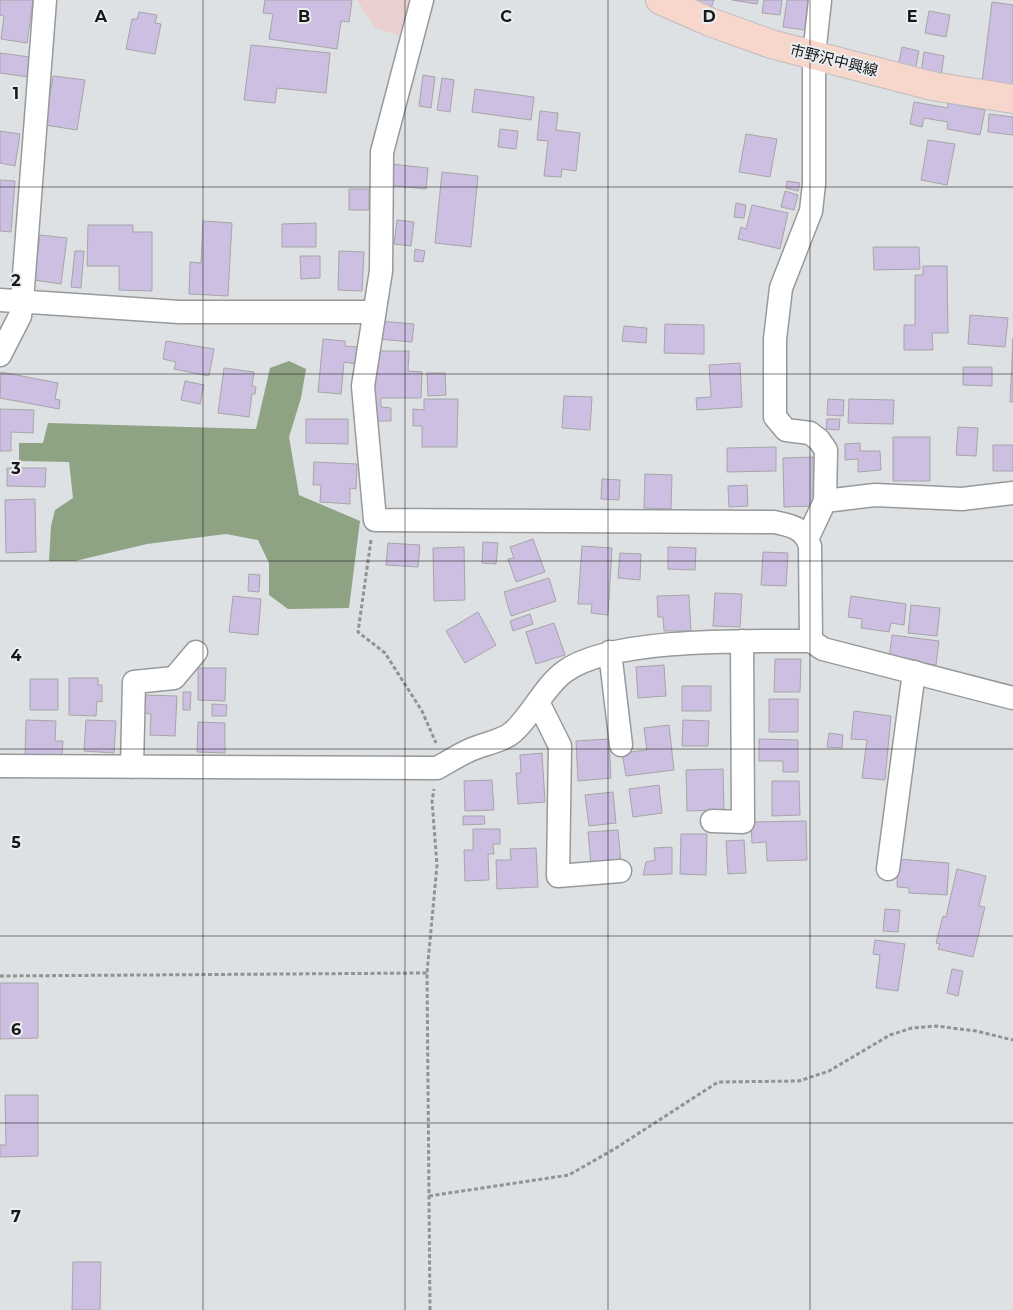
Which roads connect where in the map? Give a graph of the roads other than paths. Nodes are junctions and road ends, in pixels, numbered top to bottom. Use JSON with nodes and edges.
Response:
{"nodes":[{"id":1,"x":45,"y":0,"type":"edge"},
{"id":2,"x":422,"y":0,"type":"edge"},
{"id":3,"x":660,"y":0,"type":"edge"},
{"id":4,"x":820,"y":0,"type":"edge"},
{"id":5,"x":814,"y":55,"type":"junction"},
{"id":6,"x":1013,"y":99,"type":"edge"},
{"id":7,"x":0,"y":300,"type":"edge"},
{"id":8,"x":22,"y":302,"type":"junction"},
{"id":9,"x":374,"y":312,"type":"junction"},
{"id":10,"x":0,"y":355,"type":"edge"},
{"id":11,"x":1013,"y":493,"type":"edge"},
{"id":12,"x":825,"y":501,"type":"junction"},
{"id":13,"x":808,"y":537,"type":"junction"},
{"id":14,"x":742,"y":641,"type":"junction"},
{"id":15,"x":811,"y":641,"type":"junction"},
{"id":16,"x":196,"y":652,"type":"dead end"},
{"id":17,"x":610,"y":652,"type":"junction"},
{"id":18,"x":914,"y":672,"type":"junction"},
{"id":19,"x":1013,"y":698,"type":"edge"},
{"id":20,"x":538,"y":702,"type":"junction"},
{"id":21,"x":621,"y":745,"type":"dead end"},
{"id":22,"x":0,"y":766,"type":"edge"},
{"id":23,"x":132,"y":767,"type":"junction"},
{"id":24,"x":712,"y":821,"type":"dead end"},
{"id":25,"x":888,"y":868,"type":"dead end"},
{"id":26,"x":620,"y":871,"type":"dead end"}],
"edges":[{"from":1,"to":8,"type":"street"},
{"from":2,"to":9,"type":"street"},
{"from":3,"to":5,"type":"main road","name":"市野沢中興線"},
{"from":4,"to":5,"type":"street"},
{"from":5,"to":6,"type":"main road","name":"市野沢中興線"},
{"from":5,"to":12,"type":"street"},
{"from":7,"to":8,"type":"street"},
{"from":8,"to":9,"type":"street"},
{"from":8,"to":10,"type":"street"},
{"from":9,"to":13,"type":"street"},
{"from":11,"to":12,"type":"street"},
{"from":12,"to":13,"type":"street"},
{"from":13,"to":15,"type":"street"},
{"from":14,"to":15,"type":"street"},
{"from":14,"to":17,"type":"street"},
{"from":14,"to":24,"type":"street"},
{"from":15,"to":18,"type":"street"},
{"from":16,"to":23,"type":"street"},
{"from":17,"to":20,"type":"street"},
{"from":17,"to":21,"type":"street"},
{"from":18,"to":19,"type":"street"},
{"from":18,"to":25,"type":"street"},
{"from":20,"to":23,"type":"street"},
{"from":20,"to":26,"type":"street"},
{"from":22,"to":23,"type":"street"}]}
